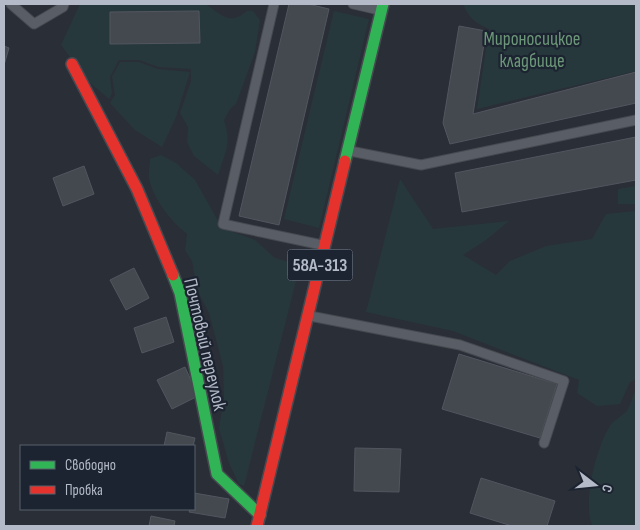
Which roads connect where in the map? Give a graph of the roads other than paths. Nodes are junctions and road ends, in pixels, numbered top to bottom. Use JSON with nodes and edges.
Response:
{"nodes":[{"id":1,"x":11,"y":4,"type":"edge"},
{"id":2,"x":64,"y":4,"type":"edge"},
{"id":3,"x":274,"y":4,"type":"edge"},
{"id":4,"x":353,"y":4,"type":"edge"},
{"id":5,"x":382,"y":7,"type":"edge"},
{"id":6,"x":72,"y":64,"type":"dead end"},
{"id":7,"x":636,"y":120,"type":"edge"},
{"id":8,"x":347,"y":151,"type":"junction"},
{"id":9,"x":325,"y":246,"type":"junction"},
{"id":10,"x":308,"y":315,"type":"junction"},
{"id":11,"x":544,"y":443,"type":"dead end"},
{"id":12,"x":259,"y":520,"type":"edge"}],
"edges":[{"from":1,"to":2,"type":"lane"},
{"from":3,"to":9,"type":"lane"},
{"from":4,"to":5,"type":"lane"},
{"from":5,"to":8,"type":"main road","number":"58А-313"},
{"from":6,"to":12,"type":"main road","name":"Почтовый переулок"},
{"from":7,"to":8,"type":"lane"},
{"from":8,"to":9,"type":"main road","number":"58А-313"},
{"from":9,"to":10,"type":"main road","number":"58А-313"},
{"from":10,"to":11,"type":"lane"},
{"from":10,"to":12,"type":"main road","number":"58А-313"}]}
